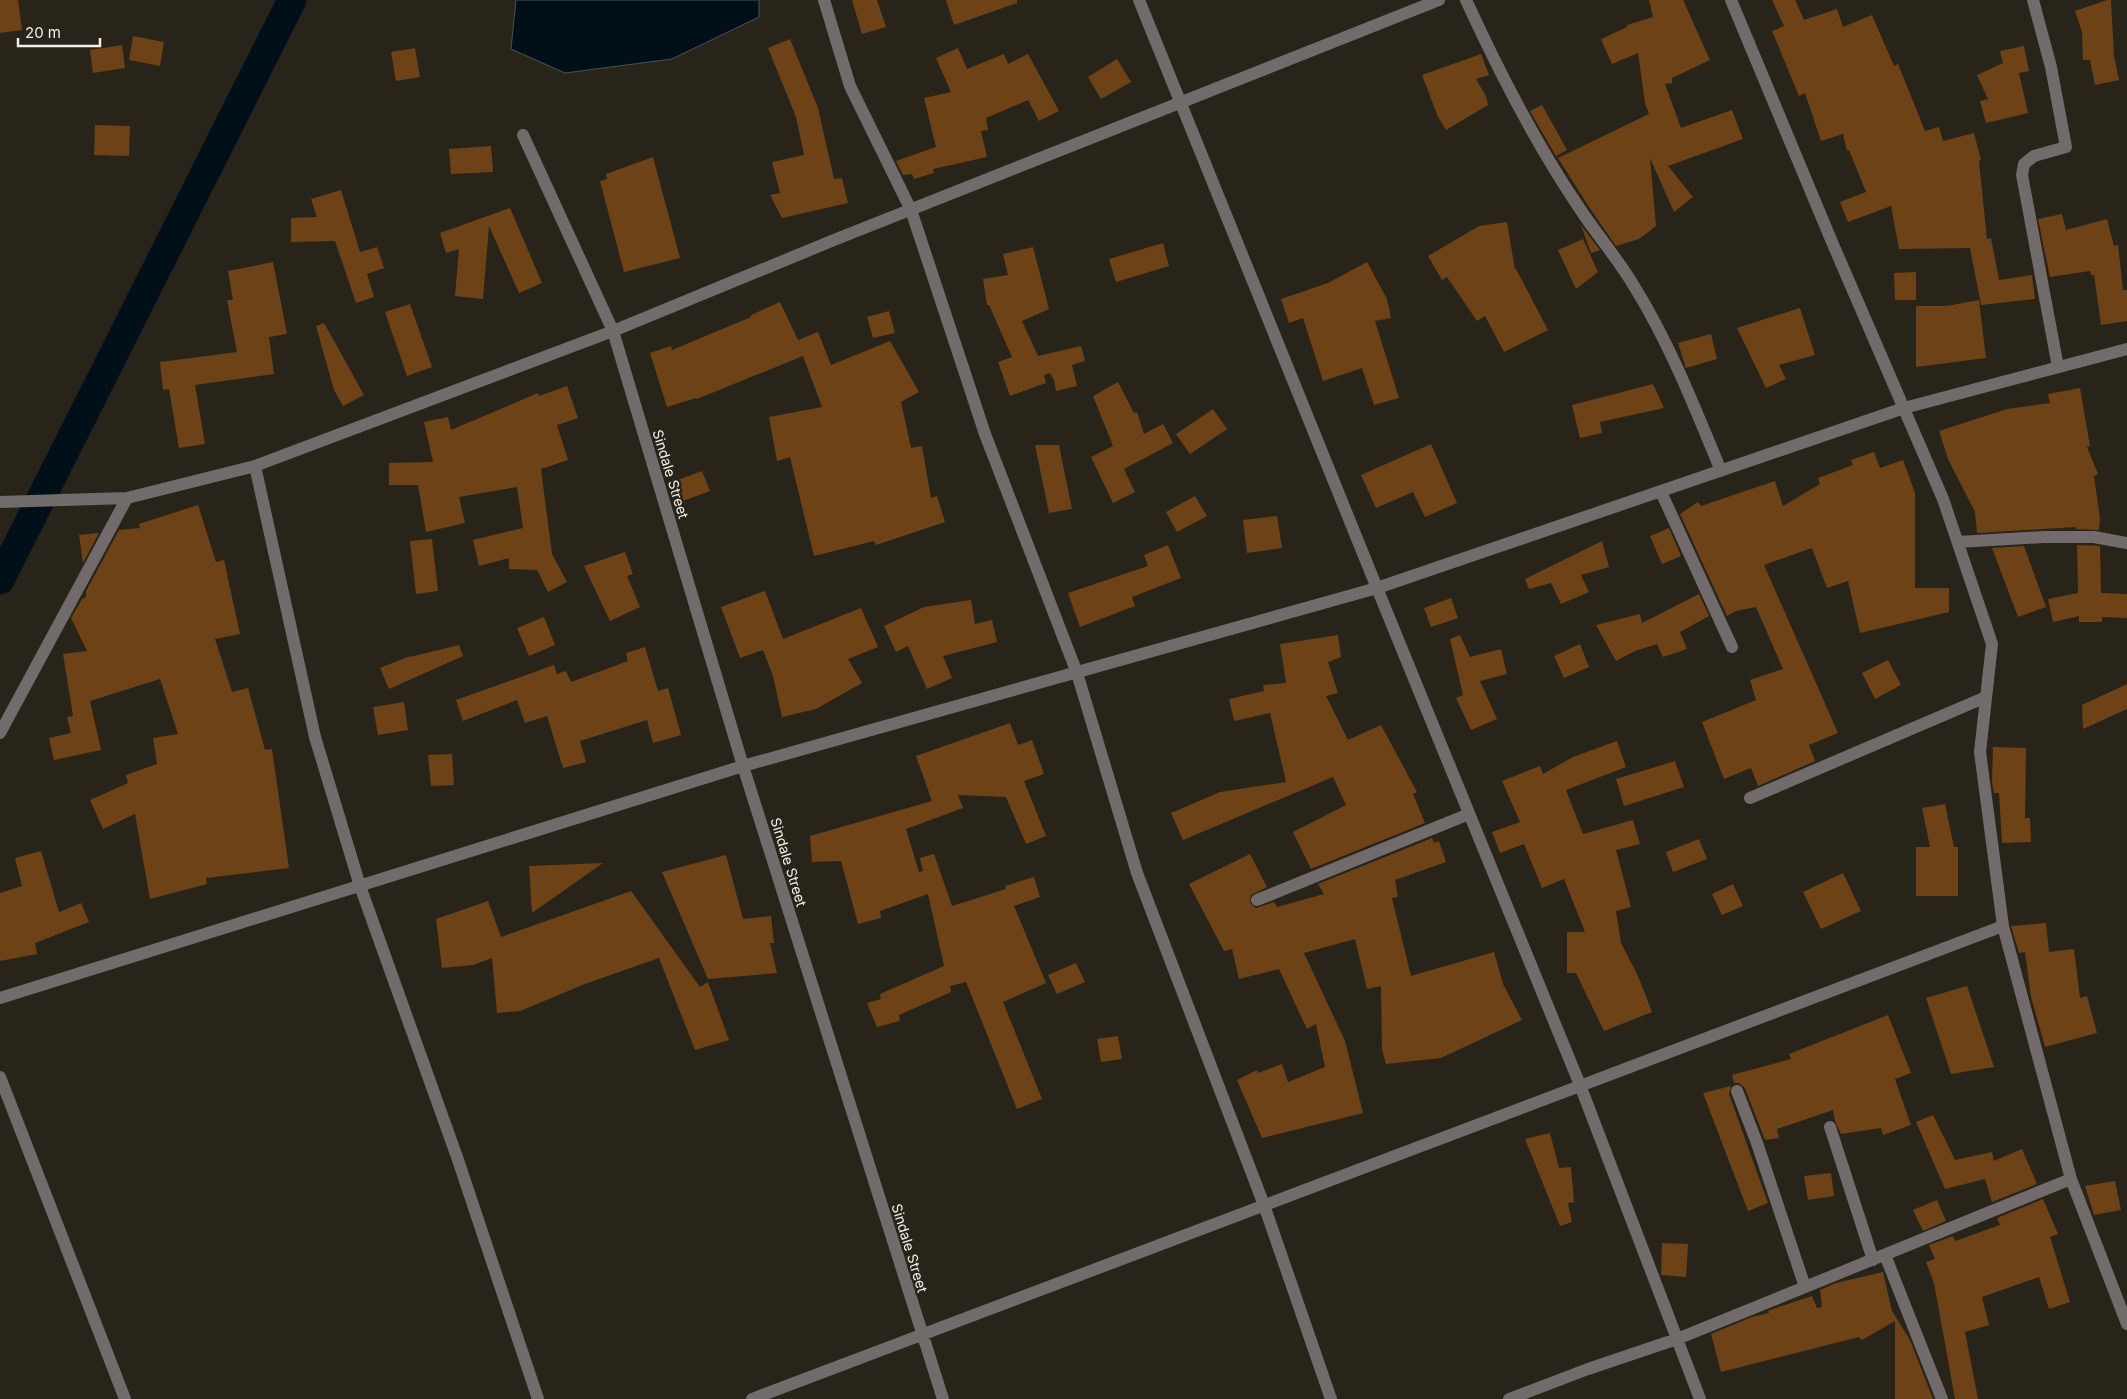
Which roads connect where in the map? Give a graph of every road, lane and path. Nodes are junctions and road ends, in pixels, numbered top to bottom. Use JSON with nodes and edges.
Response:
{"nodes":[{"id":1,"x":824,"y":0,"type":"edge"},
{"id":2,"x":1140,"y":0,"type":"edge"},
{"id":3,"x":1439,"y":0,"type":"edge"},
{"id":4,"x":1466,"y":0,"type":"edge"},
{"id":5,"x":1731,"y":0,"type":"edge"},
{"id":6,"x":2033,"y":0,"type":"edge"},
{"id":7,"x":1181,"y":104,"type":"junction"},
{"id":8,"x":523,"y":135,"type":"dead end"},
{"id":9,"x":911,"y":210,"type":"junction"},
{"id":10,"x":613,"y":331,"type":"junction"},
{"id":11,"x":2127,"y":349,"type":"edge"},
{"id":12,"x":2058,"y":368,"type":"junction"},
{"id":13,"x":1904,"y":408,"type":"junction"},
{"id":14,"x":255,"y":466,"type":"junction"},
{"id":15,"x":1721,"y":471,"type":"junction"},
{"id":16,"x":1661,"y":492,"type":"junction"},
{"id":17,"x":127,"y":498,"type":"junction"},
{"id":18,"x":0,"y":502,"type":"edge"},
{"id":19,"x":1958,"y":542,"type":"junction"},
{"id":20,"x":2127,"y":543,"type":"edge"},
{"id":21,"x":1377,"y":588,"type":"junction"},
{"id":22,"x":1732,"y":647,"type":"dead end"},
{"id":23,"x":1077,"y":673,"type":"junction"},
{"id":24,"x":1986,"y":697,"type":"junction"},
{"id":25,"x":0,"y":733,"type":"edge"},
{"id":26,"x":743,"y":766,"type":"junction"},
{"id":27,"x":1750,"y":798,"type":"dead end"},
{"id":28,"x":1469,"y":814,"type":"junction"},
{"id":29,"x":360,"y":886,"type":"junction"},
{"id":30,"x":1257,"y":900,"type":"dead end"},
{"id":31,"x":2003,"y":926,"type":"junction"},
{"id":32,"x":0,"y":998,"type":"edge"},
{"id":33,"x":0,"y":1078,"type":"edge"},
{"id":34,"x":1580,"y":1085,"type":"junction"},
{"id":35,"x":1737,"y":1091,"type":"dead end"},
{"id":36,"x":1830,"y":1127,"type":"dead end"},
{"id":37,"x":2071,"y":1179,"type":"junction"},
{"id":38,"x":1264,"y":1206,"type":"junction"},
{"id":39,"x":1879,"y":1257,"type":"junction"},
{"id":40,"x":1805,"y":1287,"type":"junction"},
{"id":41,"x":2127,"y":1324,"type":"edge"},
{"id":42,"x":922,"y":1335,"type":"junction"},
{"id":43,"x":1677,"y":1339,"type":"junction"},
{"id":44,"x":125,"y":1399,"type":"edge"},
{"id":45,"x":538,"y":1399,"type":"edge"},
{"id":46,"x":752,"y":1399,"type":"edge"},
{"id":47,"x":943,"y":1399,"type":"edge"},
{"id":48,"x":1331,"y":1399,"type":"edge"},
{"id":49,"x":1509,"y":1399,"type":"edge"},
{"id":50,"x":1700,"y":1399,"type":"edge"},
{"id":51,"x":1942,"y":1399,"type":"edge"}],
"edges":[{"from":1,"to":9,"type":"street"},
{"from":2,"to":7,"type":"street"},
{"from":3,"to":7,"type":"street"},
{"from":4,"to":15,"type":"street"},
{"from":5,"to":13,"type":"street"},
{"from":6,"to":12,"type":"street"},
{"from":7,"to":9,"type":"street"},
{"from":7,"to":21,"type":"street"},
{"from":8,"to":10,"type":"street","name":"Sindale Street"},
{"from":9,"to":10,"type":"street"},
{"from":9,"to":23,"type":"street"},
{"from":10,"to":14,"type":"street"},
{"from":10,"to":26,"type":"street","name":"Sindale Street"},
{"from":11,"to":12,"type":"street"},
{"from":12,"to":13,"type":"street"},
{"from":13,"to":15,"type":"street"},
{"from":13,"to":19,"type":"street"},
{"from":14,"to":17,"type":"street"},
{"from":14,"to":29,"type":"street"},
{"from":15,"to":16,"type":"street"},
{"from":16,"to":21,"type":"street"},
{"from":16,"to":22,"type":"street"},
{"from":17,"to":18,"type":"street"},
{"from":17,"to":25,"type":"street"},
{"from":19,"to":20,"type":"street"},
{"from":19,"to":24,"type":"street"},
{"from":21,"to":23,"type":"street"},
{"from":21,"to":28,"type":"street"},
{"from":23,"to":26,"type":"street"},
{"from":23,"to":38,"type":"street"},
{"from":24,"to":27,"type":"street"},
{"from":24,"to":31,"type":"street"},
{"from":26,"to":29,"type":"street"},
{"from":26,"to":42,"type":"street","name":"Sindale Street"},
{"from":28,"to":30,"type":"street"},
{"from":28,"to":34,"type":"street"},
{"from":29,"to":32,"type":"street"},
{"from":29,"to":45,"type":"street"},
{"from":31,"to":34,"type":"street"},
{"from":31,"to":37,"type":"street"},
{"from":33,"to":44,"type":"street"},
{"from":34,"to":38,"type":"street"},
{"from":34,"to":43,"type":"street"},
{"from":35,"to":40,"type":"street"},
{"from":36,"to":39,"type":"street"},
{"from":37,"to":39,"type":"street"},
{"from":37,"to":41,"type":"street"},
{"from":38,"to":42,"type":"street"},
{"from":38,"to":48,"type":"street"},
{"from":39,"to":40,"type":"street"},
{"from":39,"to":51,"type":"street"},
{"from":40,"to":43,"type":"street"},
{"from":42,"to":46,"type":"street"},
{"from":42,"to":47,"type":"street","name":"Sindale Street"},
{"from":43,"to":49,"type":"street"},
{"from":43,"to":50,"type":"street"}]}
